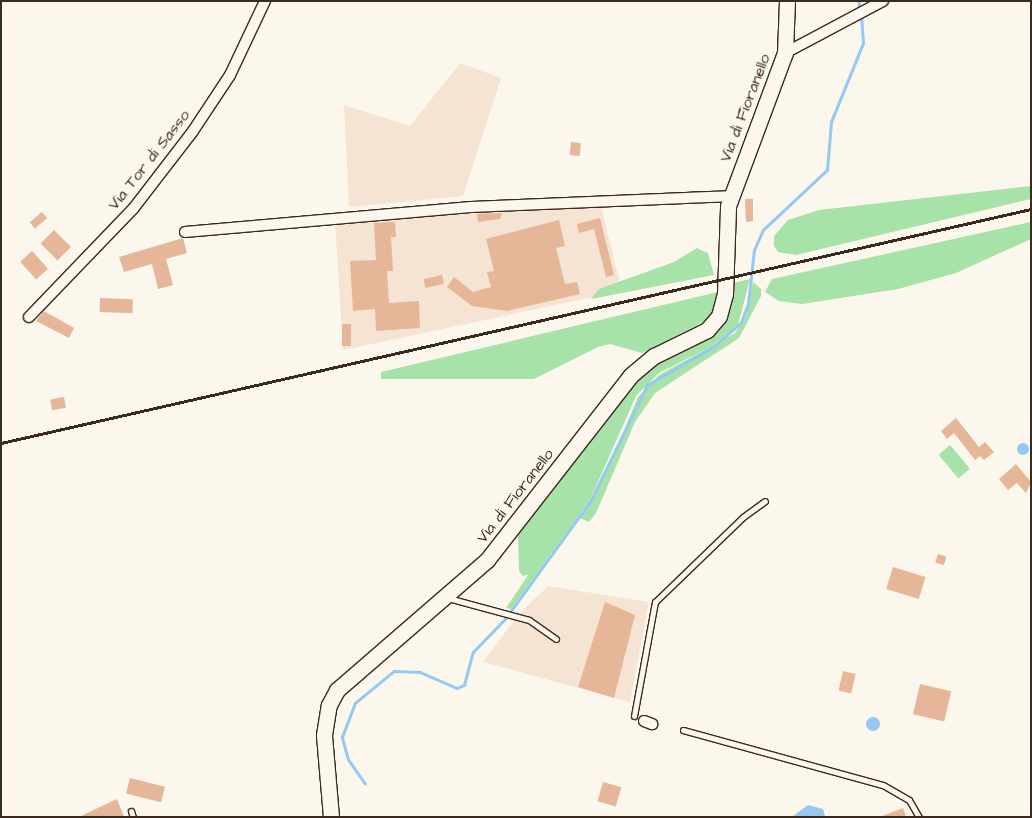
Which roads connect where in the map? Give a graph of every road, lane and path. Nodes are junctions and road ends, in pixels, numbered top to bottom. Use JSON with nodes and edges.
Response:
{"nodes":[{"id":1,"x":265,"y":1,"type":"edge"},
{"id":2,"x":787,"y":1,"type":"edge"},
{"id":3,"x":883,"y":1,"type":"edge"},
{"id":4,"x":785,"y":53,"type":"junction"},
{"id":5,"x":730,"y":196,"type":"junction"},
{"id":6,"x":185,"y":232,"type":"dead end"},
{"id":7,"x":29,"y":317,"type":"dead end"},
{"id":8,"x":765,"y":501,"type":"dead end"},
{"id":9,"x":446,"y":597,"type":"junction"},
{"id":10,"x":556,"y":638,"type":"dead end"},
{"id":11,"x":634,"y":716,"type":"dead end"},
{"id":12,"x":683,"y":730,"type":"dead end"},
{"id":13,"x":332,"y":817,"type":"edge"},
{"id":14,"x":919,"y":817,"type":"edge"}],
"edges":[{"from":1,"to":7,"type":"street","name":"Via Tor di Sasso"},
{"from":2,"to":4,"type":"street","name":"Via di Fioranello"},
{"from":3,"to":4,"type":"street"},
{"from":4,"to":5,"type":"street","name":"Via di Fioranello"},
{"from":5,"to":6,"type":"street"},
{"from":5,"to":9,"type":"street","name":"Via di Fioranello"},
{"from":8,"to":11,"type":"lane"},
{"from":9,"to":10,"type":"lane"},
{"from":9,"to":13,"type":"street","name":"Via di Fioranello"},
{"from":12,"to":14,"type":"lane"}]}
